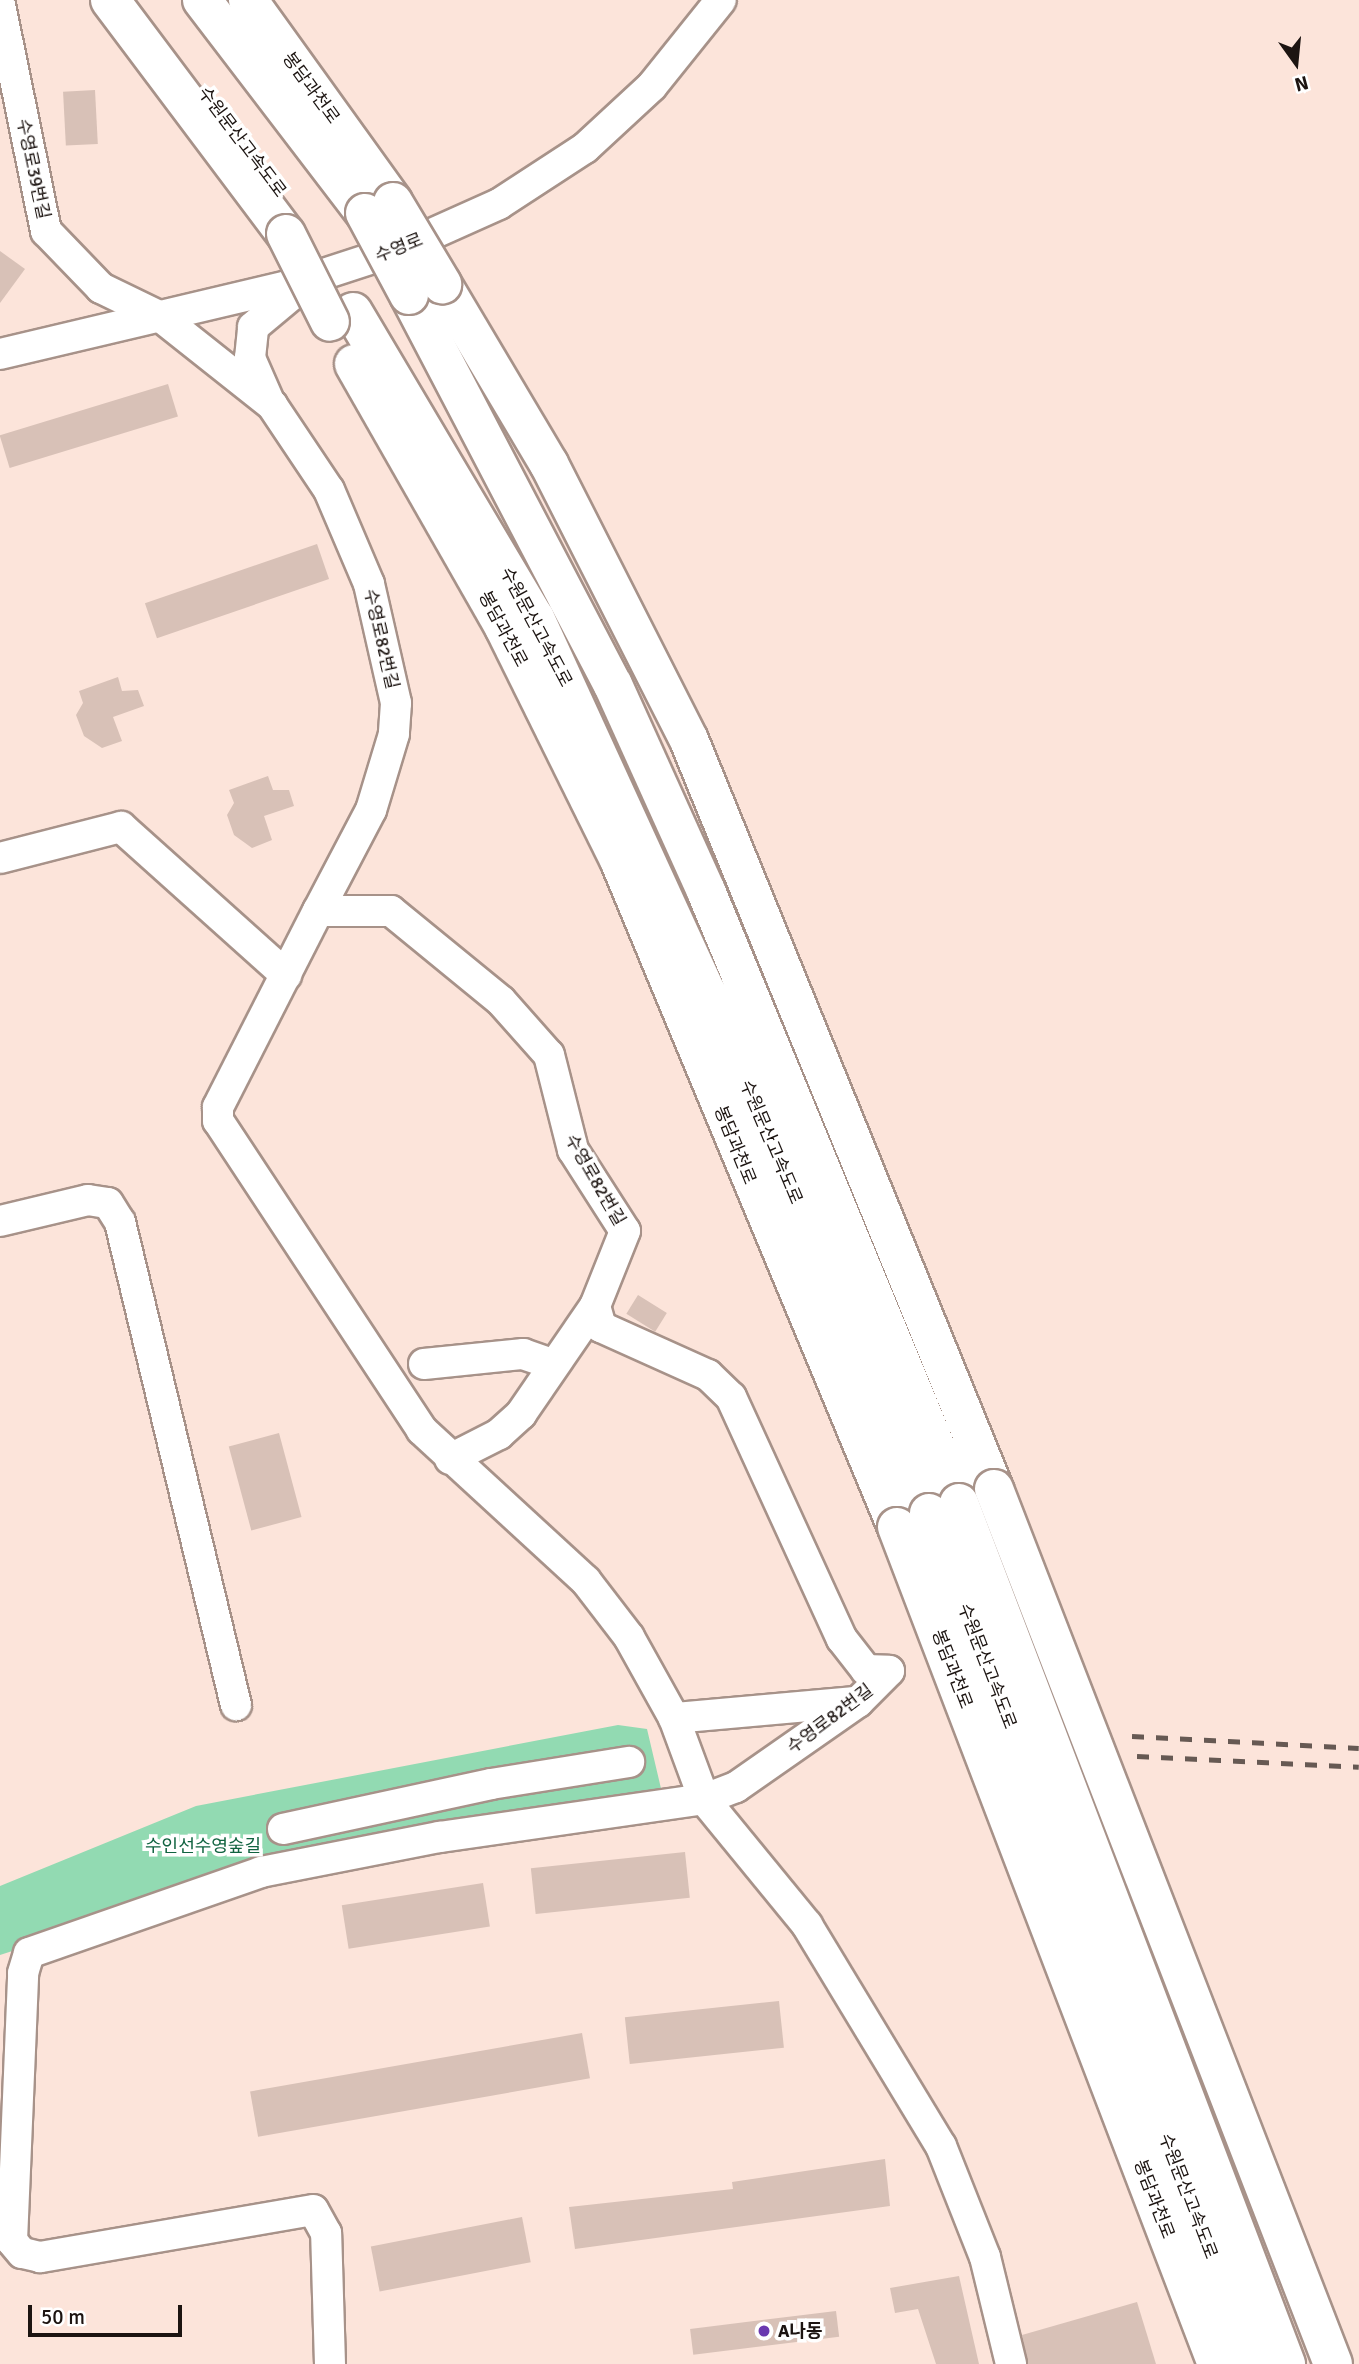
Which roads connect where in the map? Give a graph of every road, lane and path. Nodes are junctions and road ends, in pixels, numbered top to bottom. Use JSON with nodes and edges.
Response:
{"nodes":[{"id":1,"x":110,"y":0,"type":"edge"},
{"id":2,"x":134,"y":0,"type":"edge"},
{"id":3,"x":202,"y":0,"type":"edge"},
{"id":4,"x":248,"y":0,"type":"edge"},
{"id":5,"x":721,"y":0,"type":"edge"},
{"id":6,"x":0,"y":5,"type":"edge"},
{"id":7,"x":379,"y":207,"type":"junction"},
{"id":8,"x":297,"y":231,"type":"junction"},
{"id":9,"x":327,"y":274,"type":"junction"},
{"id":10,"x":426,"y":289,"type":"junction"},
{"id":11,"x":161,"y":317,"type":"junction"},
{"id":12,"x":342,"y":317,"type":"joint"},
{"id":13,"x":0,"y":354,"type":"edge"},
{"id":14,"x":272,"y":405,"type":"junction"},
{"id":15,"x":0,"y":858,"type":"edge"},
{"id":16,"x":318,"y":911,"type":"junction"},
{"id":17,"x":286,"y":975,"type":"junction"},
{"id":18,"x":0,"y":1221,"type":"edge"},
{"id":19,"x":595,"y":1306,"type":"junction"},
{"id":20,"x":424,"y":1364,"type":"dead end"},
{"id":21,"x":552,"y":1364,"type":"junction"},
{"id":22,"x":450,"y":1459,"type":"junction"},
{"id":23,"x":928,"y":1514,"type":"junction"},
{"id":24,"x":858,"y":1702,"type":"junction"},
{"id":25,"x":236,"y":1705,"type":"dead end"},
{"id":26,"x":674,"y":1718,"type":"junction"},
{"id":27,"x":629,"y":1762,"type":"dead end"},
{"id":28,"x":704,"y":1799,"type":"junction"},
{"id":29,"x":283,"y":1829,"type":"dead end"},
{"id":30,"x":5,"y":2204,"type":"edge"},
{"id":31,"x":330,"y":2364,"type":"edge"},
{"id":32,"x":1011,"y":2364,"type":"edge"},
{"id":33,"x":1217,"y":2364,"type":"edge"},
{"id":34,"x":1252,"y":2364,"type":"edge"},
{"id":35,"x":1286,"y":2364,"type":"edge"},
{"id":36,"x":1333,"y":2364,"type":"edge"}],
"edges":[{"from":1,"to":8,"type":"highway"},
{"from":2,"to":8,"type":"highway","name":"수원문산고속도로"},
{"from":3,"to":7,"type":"highway","name":"수원문산고속도로"},
{"from":4,"to":7,"type":"highway","name":"봉담과천로"},
{"from":5,"to":9,"type":"street","name":"수영로"},
{"from":6,"to":11,"type":"street","name":"수영로39번길"},
{"from":7,"to":10,"type":"highway","name":"수원문산고속도로","bridge":true},
{"from":8,"to":12,"type":"highway","name":"수원문산고속도로"},
{"from":9,"to":11,"type":"street","name":"수영로"},
{"from":9,"to":14,"type":"street"},
{"from":10,"to":23,"type":"highway","name":"수원문산고속도로"},
{"from":10,"to":36,"type":"highway","bridge":true},
{"from":11,"to":13,"type":"street","name":"수영로"},
{"from":11,"to":14,"type":"street","name":"수영로82번길"},
{"from":12,"to":23,"type":"highway","name":"봉담과천로"},
{"from":14,"to":16,"type":"street","name":"수영로82번길"},
{"from":15,"to":17,"type":"street"},
{"from":16,"to":17,"type":"street"},
{"from":16,"to":19,"type":"street","name":"수영로82번길"},
{"from":17,"to":22,"type":"street"},
{"from":18,"to":25,"type":"street"},
{"from":19,"to":21,"type":"street"},
{"from":19,"to":24,"type":"street","name":"수영로82번길"},
{"from":20,"to":21,"type":"street"},
{"from":21,"to":22,"type":"street"},
{"from":22,"to":26,"type":"street"},
{"from":23,"to":33,"type":"highway","name":"봉담과천로","bridge":true},
{"from":23,"to":34,"type":"highway","name":"수원문산고속도로","bridge":true},
{"from":23,"to":35,"type":"highway","name":"수원문산고속도로","bridge":true},
{"from":24,"to":26,"type":"street"},
{"from":24,"to":28,"type":"street","name":"수영로82번길"},
{"from":26,"to":28,"type":"street"},
{"from":27,"to":29,"type":"street"},
{"from":28,"to":30,"type":"street","name":"수영로82번길"},
{"from":28,"to":32,"type":"street"},
{"from":30,"to":31,"type":"street"}]}
